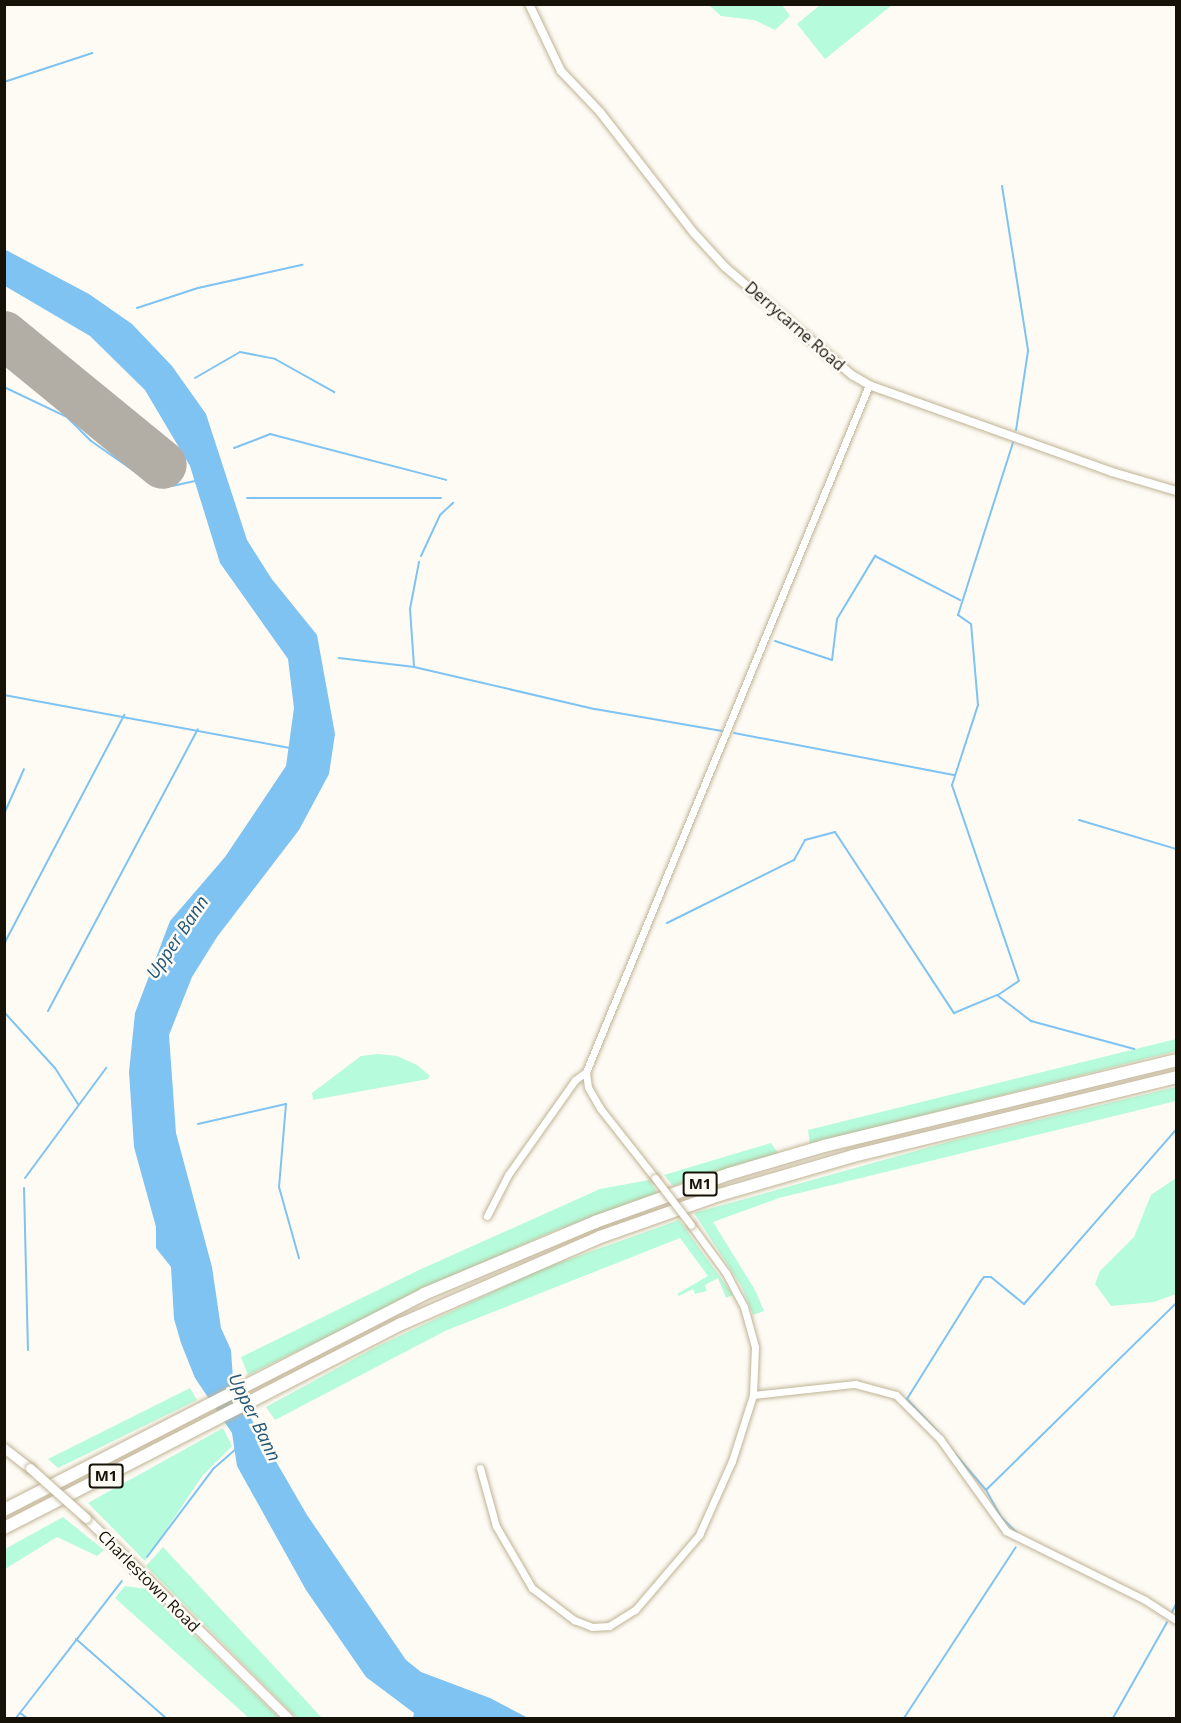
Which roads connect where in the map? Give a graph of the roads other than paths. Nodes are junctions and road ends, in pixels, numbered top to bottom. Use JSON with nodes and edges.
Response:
{"nodes":[{"id":1,"x":530,"y":4,"type":"edge"},
{"id":2,"x":869,"y":385,"type":"junction"},
{"id":3,"x":1176,"y":491,"type":"edge"},
{"id":4,"x":1176,"y":1060,"type":"edge"},
{"id":5,"x":586,"y":1072,"type":"junction"},
{"id":6,"x":1176,"y":1077,"type":"edge"},
{"id":7,"x":487,"y":1216,"type":"dead end"},
{"id":8,"x":753,"y":1395,"type":"junction"},
{"id":9,"x":4,"y":1448,"type":"edge"},
{"id":10,"x":480,"y":1468,"type":"dead end"},
{"id":11,"x":4,"y":1510,"type":"edge"},
{"id":12,"x":4,"y":1528,"type":"edge"},
{"id":13,"x":1176,"y":1620,"type":"edge"},
{"id":14,"x":288,"y":1719,"type":"edge"}],
"edges":[{"from":1,"to":2,"type":"street","name":"Derrycarne Road"},
{"from":2,"to":3,"type":"street","name":"Derrycarne Road"},
{"from":2,"to":5,"type":"street"},
{"from":4,"to":11,"type":"highway","number":"M1"},
{"from":5,"to":7,"type":"street"},
{"from":5,"to":8,"type":"street","bridge":true},
{"from":6,"to":12,"type":"highway","number":"M1"},
{"from":8,"to":10,"type":"street"},
{"from":8,"to":13,"type":"street"},
{"from":9,"to":14,"type":"main road","name":"Charlestown Road","bridge":true}]}
